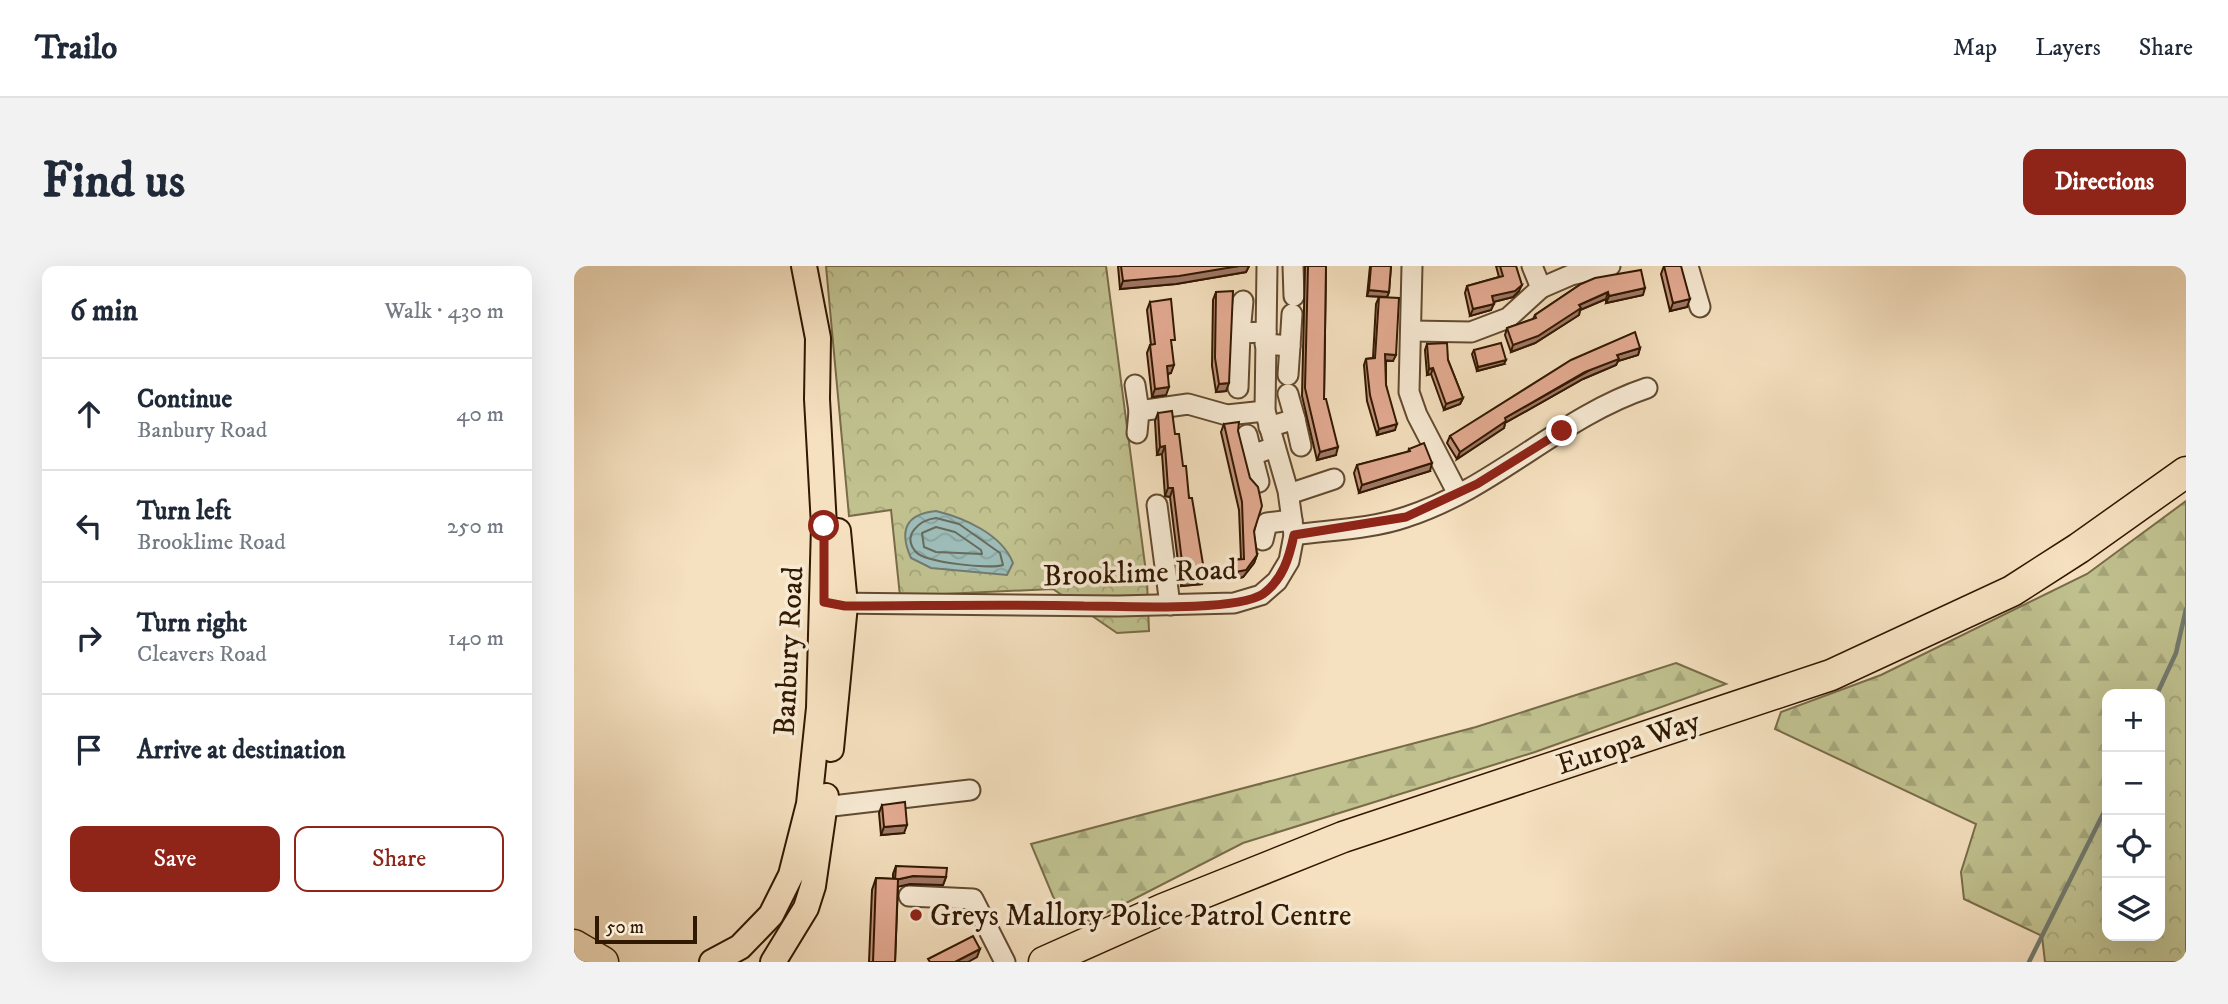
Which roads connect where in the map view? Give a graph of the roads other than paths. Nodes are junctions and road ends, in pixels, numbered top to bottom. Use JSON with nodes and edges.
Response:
{"nodes":[{"id":1,"x":804,"y":266,"type":"edge"},
{"id":2,"x":1268,"y":266,"type":"edge"},
{"id":3,"x":1293,"y":266,"type":"edge"},
{"id":4,"x":1412,"y":266,"type":"edge"},
{"id":5,"x":1532,"y":266,"type":"edge"},
{"id":6,"x":1610,"y":266,"type":"edge"},
{"id":7,"x":1688,"y":266,"type":"edge"},
{"id":8,"x":1542,"y":288,"type":"junction"},
{"id":9,"x":1243,"y":301,"type":"dead end"},
{"id":10,"x":1700,"y":307,"type":"dead end"},
{"id":11,"x":1411,"y":331,"type":"junction"},
{"id":12,"x":1240,"y":334,"type":"junction"},
{"id":13,"x":1265,"y":338,"type":"junction"},
{"id":14,"x":1290,"y":346,"type":"junction"},
{"id":15,"x":1135,"y":385,"type":"dead end"},
{"id":16,"x":1238,"y":388,"type":"dead end"},
{"id":17,"x":1647,"y":388,"type":"dead end"},
{"id":18,"x":1139,"y":411,"type":"junction"},
{"id":19,"x":1267,"y":419,"type":"junction"},
{"id":20,"x":1295,"y":419,"type":"junction"},
{"id":21,"x":1137,"y":433,"type":"dead end"},
{"id":22,"x":1247,"y":435,"type":"dead end"},
{"id":23,"x":1301,"y":446,"type":"dead end"},
{"id":24,"x":1275,"y":447,"type":"junction"},
{"id":25,"x":1252,"y":454,"type":"junction"},
{"id":26,"x":2186,"y":472,"type":"edge"},
{"id":27,"x":1334,"y":479,"type":"dead end"},
{"id":28,"x":1259,"y":482,"type":"dead end"},
{"id":29,"x":1289,"y":494,"type":"junction"},
{"id":30,"x":1458,"y":494,"type":"junction"},
{"id":31,"x":1157,"y":505,"type":"dead end"},
{"id":32,"x":1265,"y":523,"type":"dead end"},
{"id":33,"x":1293,"y":527,"type":"junction"},
{"id":34,"x":834,"y":604,"type":"junction"},
{"id":35,"x":1170,"y":605,"type":"junction"},
{"id":36,"x":970,"y":790,"type":"dead end"},
{"id":37,"x":824,"y":807,"type":"junction"},
{"id":38,"x":909,"y":896,"type":"dead end"},
{"id":39,"x":574,"y":944,"type":"edge"},
{"id":40,"x":603,"y":962,"type":"edge"},
{"id":41,"x":712,"y":962,"type":"edge"},
{"id":42,"x":772,"y":962,"type":"edge"},
{"id":43,"x":1005,"y":962,"type":"edge"},
{"id":44,"x":1044,"y":962,"type":"edge"}],
"edges":[{"from":1,"to":34,"type":"main road","name":"Banbury Road"},
{"from":2,"to":13,"type":"street","name":"Brooklime Road"},
{"from":3,"to":14,"type":"street"},
{"from":4,"to":11,"type":"street"},
{"from":5,"to":8,"type":"street"},
{"from":6,"to":8,"type":"street"},
{"from":7,"to":10,"type":"street"},
{"from":8,"to":11,"type":"street"},
{"from":9,"to":12,"type":"street"},
{"from":11,"to":30,"type":"street"},
{"from":12,"to":13,"type":"street"},
{"from":12,"to":16,"type":"street"},
{"from":13,"to":14,"type":"street"},
{"from":13,"to":19,"type":"street","name":"Brooklime Road"},
{"from":14,"to":20,"type":"street"},
{"from":15,"to":18,"type":"street"},
{"from":17,"to":30,"type":"street"},
{"from":18,"to":19,"type":"street"},
{"from":18,"to":21,"type":"street"},
{"from":19,"to":20,"type":"street"},
{"from":19,"to":24,"type":"street","name":"Brooklime Road"},
{"from":20,"to":23,"type":"street"},
{"from":22,"to":25,"type":"street"},
{"from":24,"to":25,"type":"street"},
{"from":24,"to":29,"type":"street","name":"Brooklime Road"},
{"from":25,"to":28,"type":"street"},
{"from":26,"to":44,"type":"highway","name":"Europa Way"},
{"from":27,"to":29,"type":"street"},
{"from":29,"to":33,"type":"street","name":"Brooklime Road"},
{"from":30,"to":33,"type":"street"},
{"from":31,"to":35,"type":"street"},
{"from":32,"to":33,"type":"street"},
{"from":33,"to":35,"type":"street","name":"Brooklime Road"},
{"from":34,"to":35,"type":"street","name":"Brooklime Road"},
{"from":34,"to":37,"type":"main road"},
{"from":34,"to":41,"type":"main road","name":"Banbury Road"},
{"from":36,"to":37,"type":"street"},
{"from":37,"to":42,"type":"main road"},
{"from":38,"to":43,"type":"street"},
{"from":39,"to":40,"type":"highway"}]}
